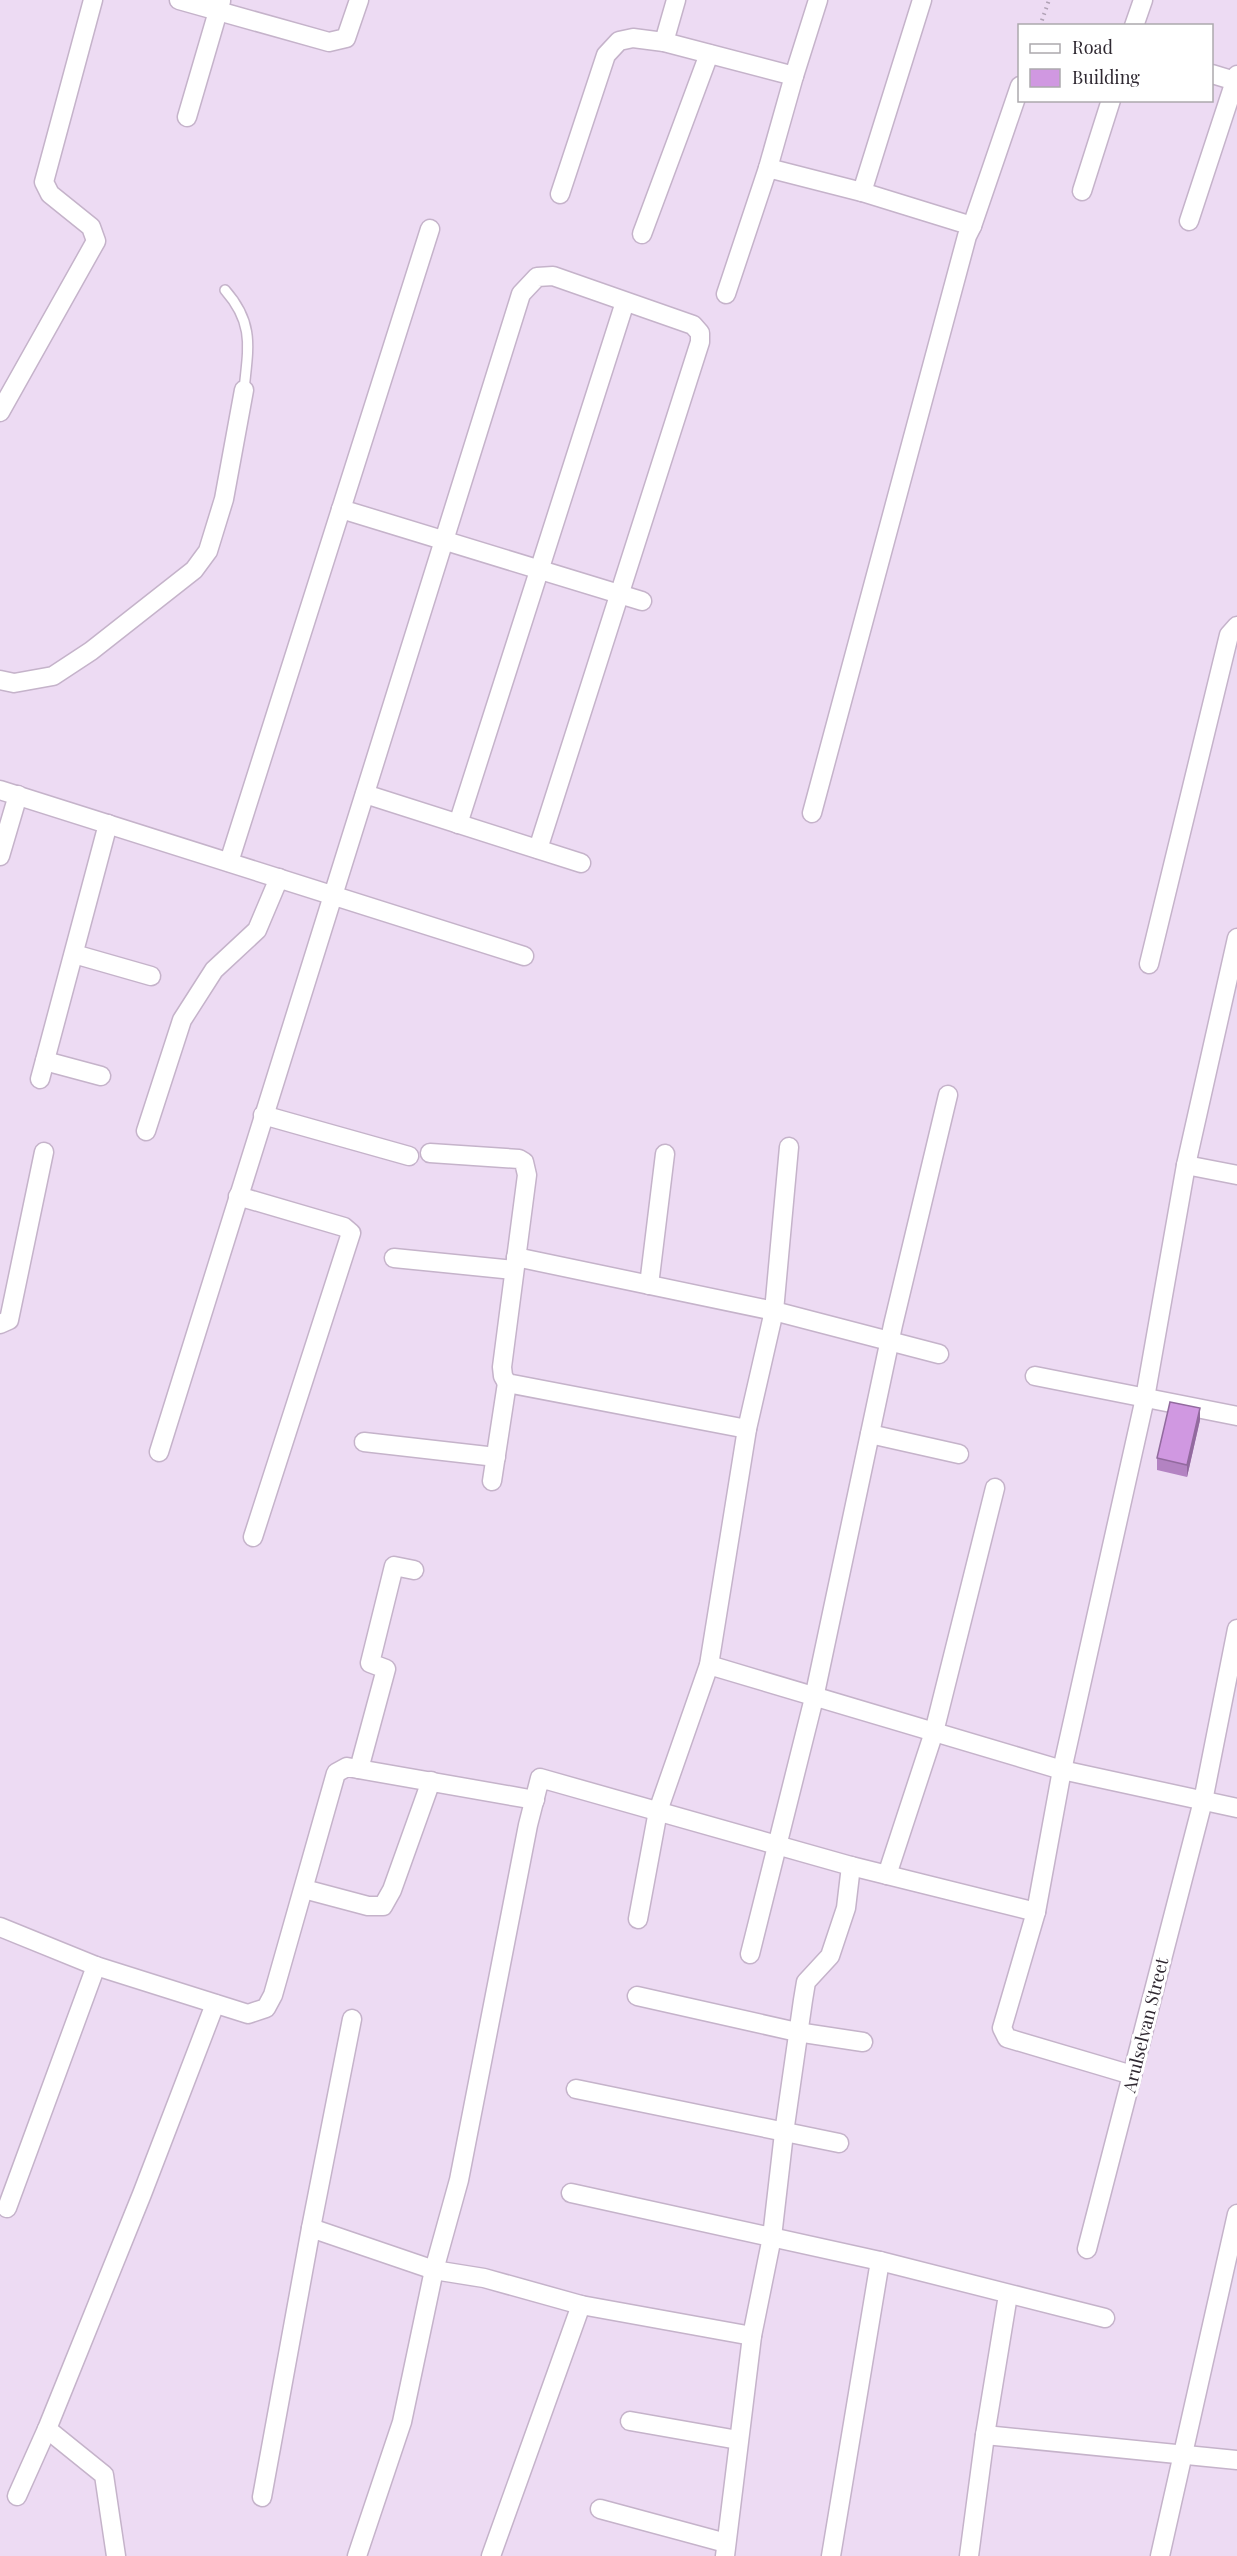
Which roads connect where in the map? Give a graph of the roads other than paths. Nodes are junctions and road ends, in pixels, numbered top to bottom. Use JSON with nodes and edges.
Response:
{"nodes":[{"id":1,"x":93,"y":0,"type":"edge"},
{"id":2,"x":178,"y":0,"type":"edge"},
{"id":3,"x":359,"y":0,"type":"edge"},
{"id":4,"x":676,"y":0,"type":"edge"},
{"id":5,"x":818,"y":0,"type":"edge"},
{"id":6,"x":922,"y":0,"type":"edge"},
{"id":7,"x":1143,"y":0,"type":"edge"},
{"id":8,"x":220,"y":6,"type":"edge"},
{"id":9,"x":1135,"y":24,"type":"edge"},
{"id":10,"x":663,"y":42,"type":"junction"},
{"id":11,"x":709,"y":54,"type":"junction"},
{"id":12,"x":1213,"y":74,"type":"edge"},
{"id":13,"x":795,"y":76,"type":"junction"},
{"id":14,"x":1236,"y":78,"type":"edge"},
{"id":15,"x":1018,"y":92,"type":"edge"},
{"id":16,"x":1110,"y":102,"type":"edge"},
{"id":17,"x":186,"y":117,"type":"dead end"},
{"id":18,"x":768,"y":168,"type":"junction"},
{"id":19,"x":1082,"y":191,"type":"dead end"},
{"id":20,"x":862,"y":192,"type":"junction"},
{"id":21,"x":560,"y":194,"type":"dead end"},
{"id":22,"x":1189,"y":221,"type":"dead end"},
{"id":23,"x":972,"y":226,"type":"junction"},
{"id":24,"x":430,"y":229,"type":"dead end"},
{"id":25,"x":642,"y":234,"type":"dead end"},
{"id":26,"x":225,"y":290,"type":"dead end"},
{"id":27,"x":726,"y":294,"type":"dead end"},
{"id":28,"x":625,"y":302,"type":"junction"},
{"id":29,"x":244,"y":390,"type":"joint"},
{"id":30,"x":0,"y":412,"type":"edge"},
{"id":31,"x":341,"y":509,"type":"junction"},
{"id":32,"x":446,"y":541,"type":"junction"},
{"id":33,"x":540,"y":570,"type":"junction"},
{"id":34,"x":620,"y":595,"type":"junction"},
{"id":35,"x":642,"y":601,"type":"dead end"},
{"id":36,"x":1237,"y":627,"type":"edge"},
{"id":37,"x":0,"y":680,"type":"edge"},
{"id":38,"x":0,"y":790,"type":"edge"},
{"id":39,"x":365,"y":794,"type":"junction"},
{"id":40,"x":18,"y":795,"type":"junction"},
{"id":41,"x":812,"y":813,"type":"dead end"},
{"id":42,"x":108,"y":824,"type":"junction"},
{"id":43,"x":458,"y":824,"type":"junction"},
{"id":44,"x":538,"y":849,"type":"junction"},
{"id":45,"x":0,"y":856,"type":"edge"},
{"id":46,"x":229,"y":862,"type":"junction"},
{"id":47,"x":581,"y":863,"type":"dead end"},
{"id":48,"x":279,"y":878,"type":"junction"},
{"id":49,"x":332,"y":895,"type":"junction"},
{"id":50,"x":1237,"y":938,"type":"edge"},
{"id":51,"x":74,"y":954,"type":"junction"},
{"id":52,"x":524,"y":956,"type":"dead end"},
{"id":53,"x":1149,"y":964,"type":"dead end"},
{"id":54,"x":151,"y":976,"type":"dead end"},
{"id":55,"x":45,"y":1061,"type":"junction"},
{"id":56,"x":101,"y":1076,"type":"dead end"},
{"id":57,"x":40,"y":1079,"type":"dead end"},
{"id":58,"x":948,"y":1095,"type":"dead end"},
{"id":59,"x":263,"y":1115,"type":"junction"},
{"id":60,"x":146,"y":1131,"type":"dead end"},
{"id":61,"x":789,"y":1147,"type":"dead end"},
{"id":62,"x":44,"y":1152,"type":"dead end"},
{"id":63,"x":430,"y":1153,"type":"dead end"},
{"id":64,"x":665,"y":1154,"type":"dead end"},
{"id":65,"x":409,"y":1156,"type":"dead end"},
{"id":66,"x":1186,"y":1165,"type":"junction"},
{"id":67,"x":1237,"y":1175,"type":"edge"},
{"id":68,"x":238,"y":1196,"type":"junction"},
{"id":69,"x":394,"y":1258,"type":"dead end"},
{"id":70,"x":515,"y":1263,"type":"junction"},
{"id":71,"x":649,"y":1285,"type":"junction"},
{"id":72,"x":774,"y":1311,"type":"junction"},
{"id":73,"x":0,"y":1324,"type":"edge"},
{"id":74,"x":889,"y":1341,"type":"junction"},
{"id":75,"x":939,"y":1354,"type":"dead end"},
{"id":76,"x":1035,"y":1376,"type":"dead end"},
{"id":77,"x":507,"y":1383,"type":"junction"},
{"id":78,"x":1145,"y":1398,"type":"junction"},
{"id":79,"x":1237,"y":1416,"type":"edge"},
{"id":80,"x":747,"y":1429,"type":"junction"},
{"id":81,"x":870,"y":1434,"type":"junction"},
{"id":82,"x":364,"y":1442,"type":"dead end"},
{"id":83,"x":159,"y":1452,"type":"dead end"},
{"id":84,"x":959,"y":1454,"type":"dead end"},
{"id":85,"x":496,"y":1457,"type":"junction"},
{"id":86,"x":492,"y":1481,"type":"dead end"},
{"id":87,"x":995,"y":1488,"type":"dead end"},
{"id":88,"x":254,"y":1537,"type":"dead end"},
{"id":89,"x":414,"y":1570,"type":"dead end"},
{"id":90,"x":1237,"y":1629,"type":"edge"},
{"id":91,"x":709,"y":1665,"type":"junction"},
{"id":92,"x":1233,"y":1668,"type":"edge"},
{"id":93,"x":814,"y":1698,"type":"junction"},
{"id":94,"x":934,"y":1732,"type":"junction"},
{"id":95,"x":359,"y":1769,"type":"junction"},
{"id":96,"x":1062,"y":1770,"type":"junction"},
{"id":97,"x":431,"y":1781,"type":"junction"},
{"id":98,"x":535,"y":1800,"type":"junction"},
{"id":99,"x":1203,"y":1801,"type":"junction"},
{"id":100,"x":1237,"y":1808,"type":"edge"},
{"id":101,"x":658,"y":1811,"type":"junction"},
{"id":102,"x":777,"y":1845,"type":"junction"},
{"id":103,"x":851,"y":1866,"type":"junction"},
{"id":104,"x":887,"y":1875,"type":"junction"},
{"id":105,"x":304,"y":1889,"type":"junction"},
{"id":106,"x":1036,"y":1912,"type":"junction"},
{"id":107,"x":638,"y":1919,"type":"dead end"},
{"id":108,"x":0,"y":1927,"type":"edge"},
{"id":109,"x":750,"y":1954,"type":"dead end"},
{"id":110,"x":96,"y":1966,"type":"junction"},
{"id":111,"x":637,"y":1996,"type":"dead end"},
{"id":112,"x":215,"y":2004,"type":"junction"},
{"id":113,"x":352,"y":2019,"type":"dead end"},
{"id":114,"x":797,"y":2032,"type":"junction"},
{"id":115,"x":863,"y":2042,"type":"dead end"},
{"id":116,"x":1132,"y":2075,"type":"junction"},
{"id":117,"x":576,"y":2090,"type":"dead end"},
{"id":118,"x":784,"y":2133,"type":"junction"},
{"id":119,"x":839,"y":2143,"type":"dead end"},
{"id":120,"x":571,"y":2193,"type":"dead end"},
{"id":121,"x":7,"y":2208,"type":"dead end"},
{"id":122,"x":1237,"y":2214,"type":"edge"},
{"id":123,"x":310,"y":2228,"type":"junction"},
{"id":124,"x":772,"y":2237,"type":"junction"},
{"id":125,"x":1087,"y":2249,"type":"dead end"},
{"id":126,"x":880,"y":2261,"type":"junction"},
{"id":127,"x":434,"y":2270,"type":"junction"},
{"id":128,"x":1008,"y":2295,"type":"junction"},
{"id":129,"x":581,"y":2305,"type":"junction"},
{"id":130,"x":1105,"y":2318,"type":"dead end"},
{"id":131,"x":752,"y":2336,"type":"junction"},
{"id":132,"x":630,"y":2421,"type":"dead end"},
{"id":133,"x":47,"y":2429,"type":"junction"},
{"id":134,"x":985,"y":2435,"type":"junction"},
{"id":135,"x":738,"y":2440,"type":"junction"},
{"id":136,"x":1184,"y":2455,"type":"junction"},
{"id":137,"x":1237,"y":2460,"type":"edge"},
{"id":138,"x":17,"y":2496,"type":"dead end"},
{"id":139,"x":262,"y":2497,"type":"dead end"},
{"id":140,"x":600,"y":2509,"type":"dead end"},
{"id":141,"x":725,"y":2549,"type":"edge"},
{"id":142,"x":116,"y":2556,"type":"edge"},
{"id":143,"x":357,"y":2556,"type":"edge"},
{"id":144,"x":491,"y":2556,"type":"edge"},
{"id":145,"x":831,"y":2556,"type":"edge"},
{"id":146,"x":969,"y":2556,"type":"edge"},
{"id":147,"x":1160,"y":2556,"type":"edge"}],
"edges":[{"from":1,"to":30,"type":"street"},
{"from":2,"to":8,"type":"street"},
{"from":3,"to":8,"type":"street"},
{"from":4,"to":10,"type":"street"},
{"from":5,"to":13,"type":"street"},
{"from":6,"to":20,"type":"street"},
{"from":7,"to":9,"type":"street"},
{"from":8,"to":17,"type":"street"},
{"from":10,"to":11,"type":"street"},
{"from":10,"to":21,"type":"street"},
{"from":11,"to":13,"type":"street"},
{"from":11,"to":25,"type":"street"},
{"from":12,"to":14,"type":"street"},
{"from":13,"to":18,"type":"street"},
{"from":14,"to":22,"type":"street"},
{"from":15,"to":23,"type":"street"},
{"from":16,"to":19,"type":"street"},
{"from":18,"to":20,"type":"street"},
{"from":18,"to":27,"type":"street"},
{"from":20,"to":23,"type":"street"},
{"from":23,"to":41,"type":"street"},
{"from":24,"to":31,"type":"street"},
{"from":26,"to":29,"type":"lane"},
{"from":28,"to":32,"type":"street"},
{"from":28,"to":33,"type":"street"},
{"from":28,"to":34,"type":"street"},
{"from":29,"to":37,"type":"street"},
{"from":31,"to":32,"type":"street"},
{"from":31,"to":46,"type":"street"},
{"from":32,"to":33,"type":"street"},
{"from":32,"to":39,"type":"street"},
{"from":33,"to":34,"type":"street"},
{"from":33,"to":43,"type":"street"},
{"from":34,"to":35,"type":"street"},
{"from":34,"to":44,"type":"street"},
{"from":36,"to":53,"type":"street"},
{"from":38,"to":40,"type":"street"},
{"from":39,"to":43,"type":"street"},
{"from":39,"to":49,"type":"street"},
{"from":40,"to":42,"type":"street"},
{"from":40,"to":45,"type":"street"},
{"from":42,"to":46,"type":"street"},
{"from":42,"to":51,"type":"street"},
{"from":43,"to":44,"type":"street"},
{"from":44,"to":47,"type":"street"},
{"from":46,"to":48,"type":"street"},
{"from":48,"to":49,"type":"street"},
{"from":48,"to":60,"type":"street"},
{"from":49,"to":52,"type":"street"},
{"from":49,"to":59,"type":"street"},
{"from":50,"to":66,"type":"street"},
{"from":51,"to":54,"type":"street"},
{"from":51,"to":55,"type":"street"},
{"from":55,"to":56,"type":"street"},
{"from":55,"to":57,"type":"street"},
{"from":58,"to":74,"type":"street"},
{"from":59,"to":65,"type":"street"},
{"from":59,"to":68,"type":"street"},
{"from":61,"to":72,"type":"street"},
{"from":62,"to":73,"type":"street"},
{"from":63,"to":70,"type":"street"},
{"from":64,"to":71,"type":"street"},
{"from":66,"to":67,"type":"street"},
{"from":66,"to":78,"type":"street"},
{"from":68,"to":83,"type":"street"},
{"from":68,"to":88,"type":"street"},
{"from":69,"to":70,"type":"street"},
{"from":70,"to":71,"type":"street"},
{"from":70,"to":77,"type":"street"},
{"from":71,"to":72,"type":"street"},
{"from":72,"to":74,"type":"street"},
{"from":72,"to":80,"type":"street"},
{"from":74,"to":75,"type":"street"},
{"from":74,"to":81,"type":"street"},
{"from":76,"to":78,"type":"street"},
{"from":77,"to":80,"type":"street"},
{"from":77,"to":85,"type":"street"},
{"from":78,"to":79,"type":"street"},
{"from":78,"to":96,"type":"street"},
{"from":80,"to":91,"type":"street"},
{"from":81,"to":84,"type":"street"},
{"from":81,"to":93,"type":"street"},
{"from":82,"to":85,"type":"street"},
{"from":85,"to":86,"type":"street"},
{"from":87,"to":94,"type":"street"},
{"from":89,"to":95,"type":"street"},
{"from":90,"to":92,"type":"street","name":"Arulselvan Street"},
{"from":91,"to":93,"type":"street"},
{"from":91,"to":101,"type":"street"},
{"from":92,"to":99,"type":"street","name":"Arulselvan Street"},
{"from":93,"to":94,"type":"street"},
{"from":93,"to":102,"type":"street"},
{"from":94,"to":96,"type":"street"},
{"from":94,"to":104,"type":"street"},
{"from":95,"to":97,"type":"street"},
{"from":95,"to":105,"type":"street"},
{"from":96,"to":99,"type":"street"},
{"from":96,"to":106,"type":"street"},
{"from":97,"to":98,"type":"street"},
{"from":97,"to":105,"type":"street"},
{"from":98,"to":101,"type":"street"},
{"from":98,"to":127,"type":"street"},
{"from":99,"to":100,"type":"street"},
{"from":99,"to":116,"type":"street","name":"Arulselvan Street"},
{"from":101,"to":102,"type":"street"},
{"from":101,"to":107,"type":"street"},
{"from":102,"to":103,"type":"street"},
{"from":102,"to":109,"type":"street"},
{"from":103,"to":104,"type":"street"},
{"from":103,"to":114,"type":"street"},
{"from":104,"to":106,"type":"street"},
{"from":105,"to":112,"type":"street"},
{"from":106,"to":116,"type":"street"},
{"from":108,"to":110,"type":"street"},
{"from":110,"to":112,"type":"street"},
{"from":110,"to":121,"type":"street"},
{"from":111,"to":114,"type":"street"},
{"from":112,"to":133,"type":"street"},
{"from":113,"to":123,"type":"street"},
{"from":114,"to":115,"type":"street"},
{"from":114,"to":118,"type":"street"},
{"from":116,"to":125,"type":"street","name":"Arulselvan Street"},
{"from":117,"to":118,"type":"street"},
{"from":118,"to":119,"type":"street"},
{"from":118,"to":124,"type":"street"},
{"from":120,"to":124,"type":"street"},
{"from":122,"to":136,"type":"street"},
{"from":123,"to":127,"type":"street"},
{"from":123,"to":139,"type":"street"},
{"from":124,"to":126,"type":"street"},
{"from":124,"to":131,"type":"street"},
{"from":126,"to":128,"type":"street"},
{"from":126,"to":145,"type":"street"},
{"from":127,"to":129,"type":"street"},
{"from":127,"to":143,"type":"street"},
{"from":128,"to":130,"type":"street"},
{"from":128,"to":134,"type":"street"},
{"from":129,"to":131,"type":"street"},
{"from":129,"to":144,"type":"street"},
{"from":131,"to":135,"type":"street"},
{"from":132,"to":135,"type":"street"},
{"from":133,"to":138,"type":"street"},
{"from":133,"to":142,"type":"street"},
{"from":134,"to":136,"type":"street"},
{"from":134,"to":146,"type":"street"},
{"from":135,"to":141,"type":"street"},
{"from":136,"to":137,"type":"street"},
{"from":136,"to":147,"type":"street"},
{"from":140,"to":141,"type":"street"}]}
